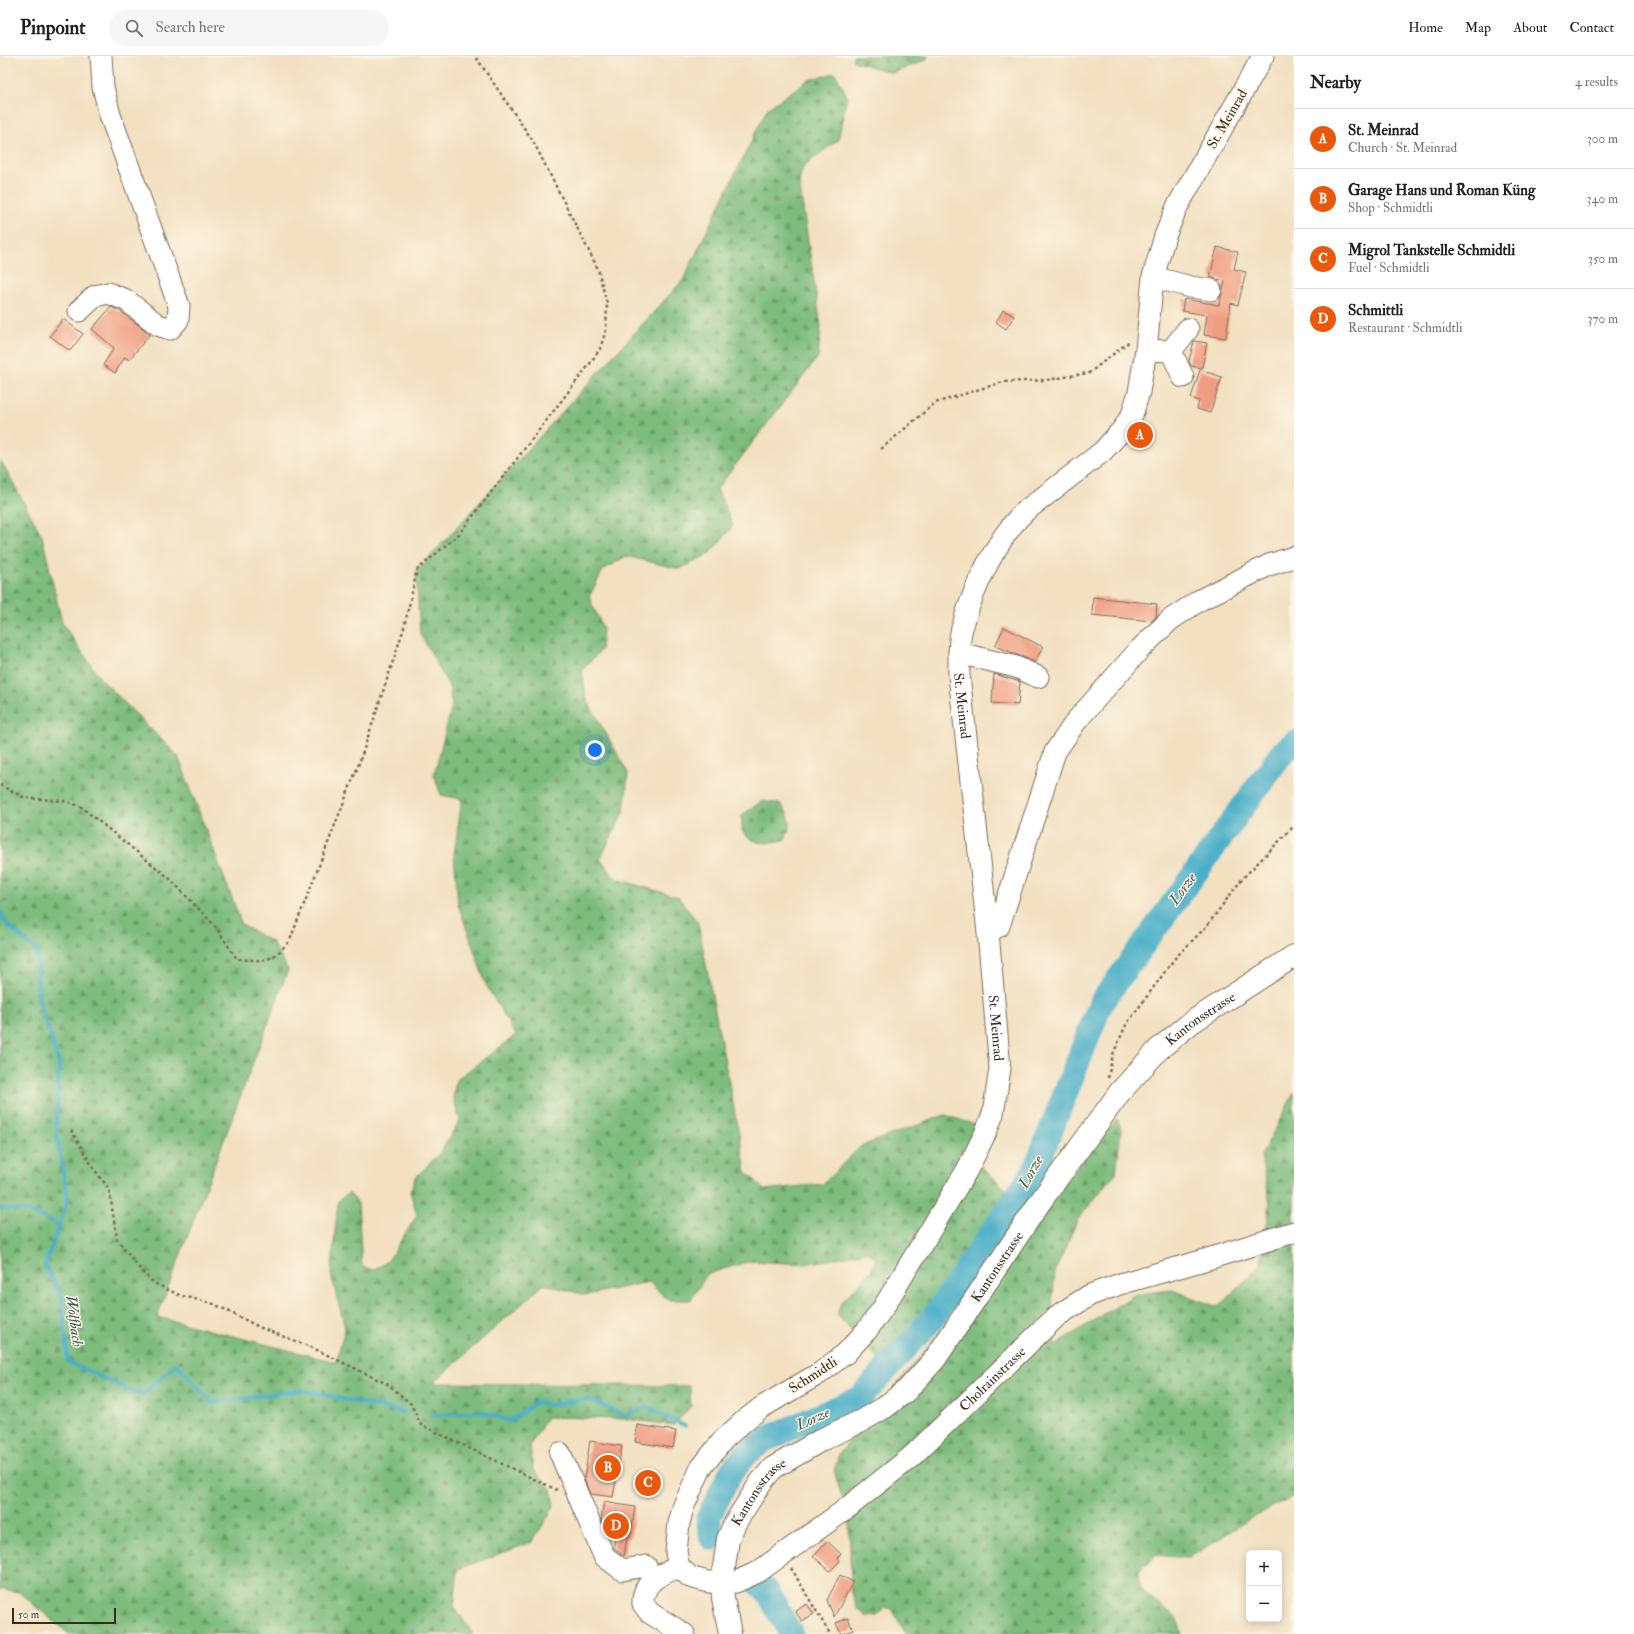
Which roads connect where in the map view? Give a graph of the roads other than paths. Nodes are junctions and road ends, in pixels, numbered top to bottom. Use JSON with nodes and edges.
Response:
{"nodes":[{"id":1,"x":101,"y":56,"type":"edge"},
{"id":2,"x":1263,"y":56,"type":"edge"},
{"id":3,"x":1153,"y":277,"type":"junction"},
{"id":4,"x":1211,"y":290,"type":"dead end"},
{"id":5,"x":79,"y":311,"type":"dead end"},
{"id":6,"x":1188,"y":329,"type":"dead end"},
{"id":7,"x":1146,"y":344,"type":"junction"},
{"id":8,"x":1171,"y":351,"type":"junction"},
{"id":9,"x":1183,"y":377,"type":"dead end"},
{"id":10,"x":1294,"y":557,"type":"edge"},
{"id":11,"x":958,"y":653,"type":"junction"},
{"id":12,"x":1038,"y":677,"type":"dead end"},
{"id":13,"x":988,"y":932,"type":"junction"},
{"id":14,"x":1294,"y":956,"type":"edge"},
{"id":15,"x":985,"y":1134,"type":"joint"},
{"id":16,"x":1294,"y":1232,"type":"edge"},
{"id":17,"x":560,"y":1453,"type":"dead end"},
{"id":18,"x":646,"y":1566,"type":"dead end"},
{"id":19,"x":679,"y":1567,"type":"junction"},
{"id":20,"x":722,"y":1582,"type":"junction"},
{"id":21,"x":684,"y":1634,"type":"edge"},
{"id":22,"x":730,"y":1634,"type":"edge"}],
"edges":[{"from":1,"to":5,"type":"street"},
{"from":2,"to":3,"type":"street","name":"St. Meinrad"},
{"from":3,"to":4,"type":"street"},
{"from":3,"to":7,"type":"street","name":"St. Meinrad"},
{"from":6,"to":8,"type":"street"},
{"from":7,"to":8,"type":"street"},
{"from":7,"to":11,"type":"street","name":"St. Meinrad"},
{"from":8,"to":9,"type":"street"},
{"from":10,"to":13,"type":"street"},
{"from":11,"to":12,"type":"street"},
{"from":11,"to":13,"type":"street","name":"St. Meinrad"},
{"from":13,"to":15,"type":"street","name":"St. Meinrad"},
{"from":14,"to":20,"type":"main road","name":"Kantonsstrasse"},
{"from":15,"to":19,"type":"street","name":"Schmidtli"},
{"from":16,"to":20,"type":"street","name":"Cholrainstrasse"},
{"from":17,"to":18,"type":"street"},
{"from":19,"to":20,"type":"street"},
{"from":19,"to":21,"type":"street"},
{"from":20,"to":22,"type":"main road","name":"Kantonsstrasse"}]}
